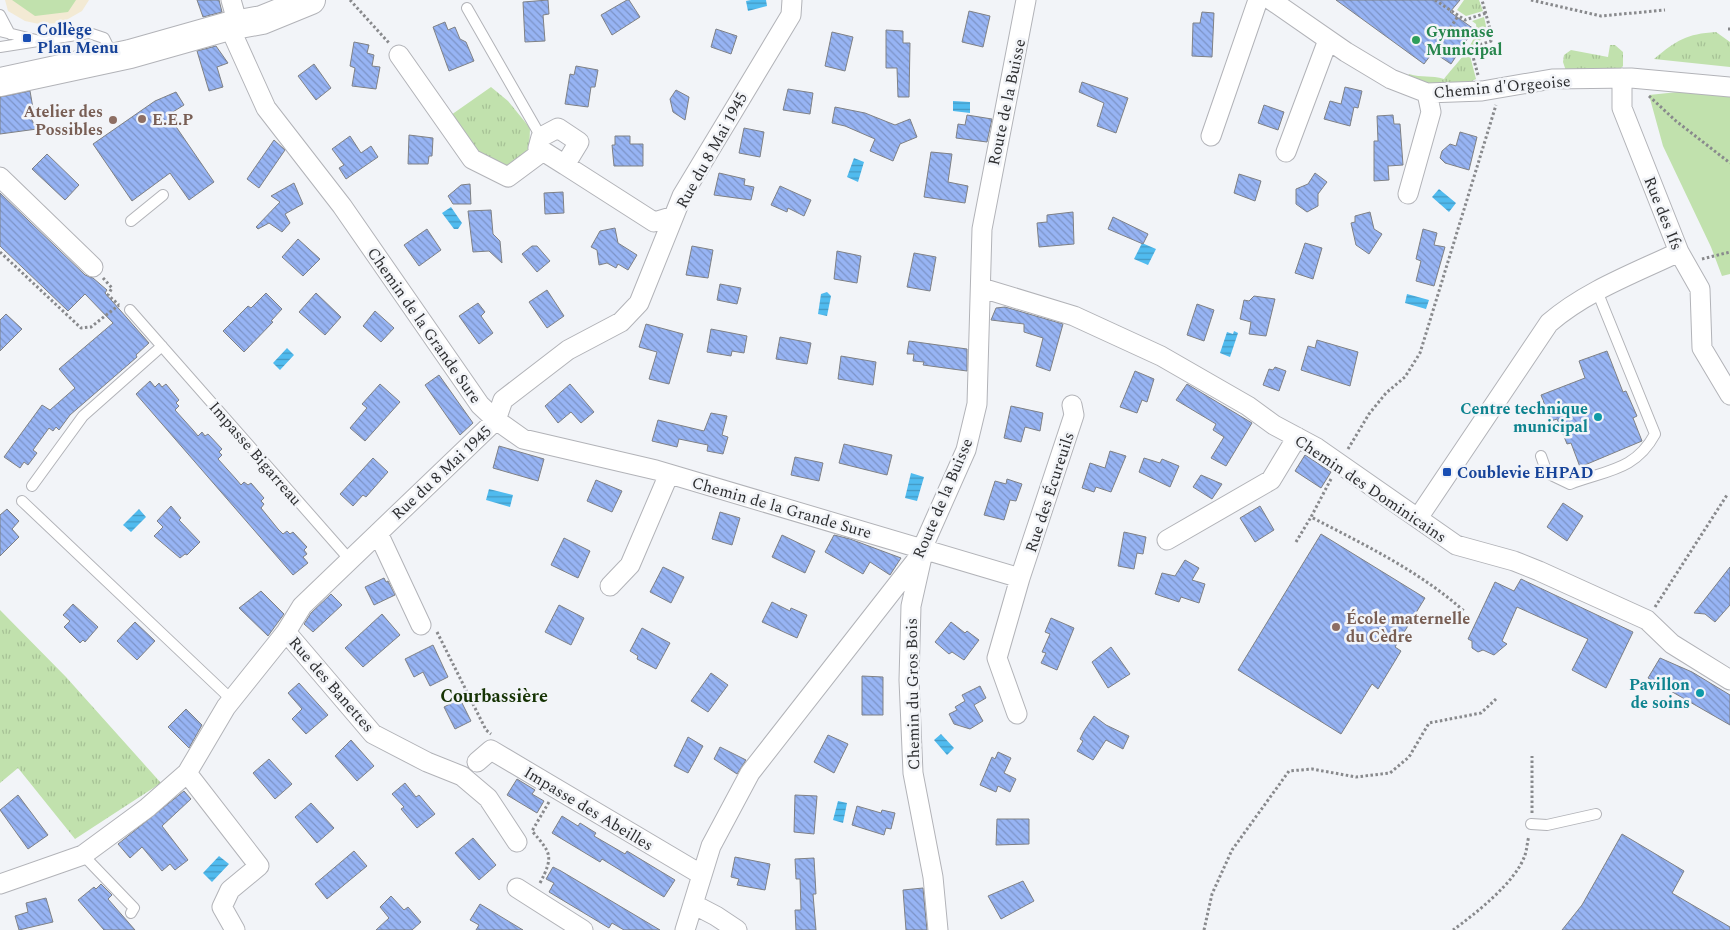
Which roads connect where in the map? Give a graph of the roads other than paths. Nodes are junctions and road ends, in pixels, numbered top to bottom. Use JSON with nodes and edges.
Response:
{"nodes":[{"id":1,"x":311,"y":0,"type":"edge"},
{"id":2,"x":792,"y":0,"type":"edge"},
{"id":3,"x":1026,"y":0,"type":"edge"},
{"id":4,"x":1258,"y":0,"type":"edge"},
{"id":5,"x":1271,"y":0,"type":"edge"},
{"id":6,"x":467,"y":8,"type":"dead end"},
{"id":7,"x":230,"y":13,"type":"edge"},
{"id":8,"x":0,"y":15,"type":"edge"},
{"id":9,"x":3,"y":31,"type":"edge"},
{"id":10,"x":1328,"y":40,"type":"junction"},
{"id":11,"x":40,"y":41,"type":"junction"},
{"id":12,"x":2,"y":52,"type":"edge"},
{"id":13,"x":399,"y":55,"type":"road end"},
{"id":14,"x":113,"y":57,"type":"junction"},
{"id":15,"x":54,"y":70,"type":"junction"},
{"id":16,"x":1622,"y":78,"type":"junction"},
{"id":17,"x":0,"y":82,"type":"edge"},
{"id":18,"x":1730,"y":87,"type":"edge"},
{"id":19,"x":1427,"y":93,"type":"junction"},
{"id":20,"x":1211,"y":136,"type":"dead end"},
{"id":21,"x":542,"y":144,"type":"junction"},
{"id":22,"x":1286,"y":152,"type":"dead end"},
{"id":23,"x":566,"y":165,"type":"junction"},
{"id":24,"x":0,"y":177,"type":"edge"},
{"id":25,"x":1408,"y":194,"type":"dead end"},
{"id":26,"x":163,"y":195,"type":"dead end"},
{"id":27,"x":674,"y":216,"type":"junction"},
{"id":28,"x":130,"y":221,"type":"dead end"},
{"id":29,"x":654,"y":222,"type":"junction"},
{"id":30,"x":663,"y":246,"type":"junction"},
{"id":31,"x":1684,"y":259,"type":"junction"},
{"id":32,"x":93,"y":267,"type":"road end"},
{"id":33,"x":982,"y":288,"type":"junction"},
{"id":34,"x":1597,"y":291,"type":"junction"},
{"id":35,"x":130,"y":310,"type":"dead end"},
{"id":36,"x":162,"y":346,"type":"junction"},
{"id":37,"x":1730,"y":395,"type":"edge"},
{"id":38,"x":1072,"y":405,"type":"dead end"},
{"id":39,"x":496,"y":420,"type":"junction"},
{"id":40,"x":1297,"y":437,"type":"junction"},
{"id":41,"x":1541,"y":456,"type":"dead end"},
{"id":42,"x":669,"y":474,"type":"junction"},
{"id":43,"x":32,"y":486,"type":"dead end"},
{"id":44,"x":22,"y":501,"type":"dead end"},
{"id":45,"x":1418,"y":518,"type":"junction"},
{"id":46,"x":378,"y":533,"type":"junction"},
{"id":47,"x":1166,"y":540,"type":"dead end"},
{"id":48,"x":924,"y":548,"type":"junction"},
{"id":49,"x":350,"y":560,"type":"junction"},
{"id":50,"x":1020,"y":578,"type":"junction"},
{"id":51,"x":610,"y":586,"type":"dead end"},
{"id":52,"x":427,"y":624,"type":"road end"},
{"id":53,"x":286,"y":632,"type":"junction"},
{"id":54,"x":1730,"y":680,"type":"edge"},
{"id":55,"x":232,"y":700,"type":"junction"},
{"id":56,"x":1017,"y":714,"type":"dead end"},
{"id":57,"x":477,"y":762,"type":"dead end"},
{"id":58,"x":187,"y":773,"type":"junction"},
{"id":59,"x":1596,"y":814,"type":"dead end"},
{"id":60,"x":1532,"y":824,"type":"road end"},
{"id":61,"x":517,"y":842,"type":"dead end"},
{"id":62,"x":83,"y":855,"type":"junction"},
{"id":63,"x":702,"y":875,"type":"junction"},
{"id":64,"x":0,"y":884,"type":"edge"},
{"id":65,"x":524,"y":893,"type":"road end"},
{"id":66,"x":693,"y":904,"type":"junction"},
{"id":67,"x":131,"y":912,"type":"dead end"},
{"id":68,"x":235,"y":930,"type":"edge"},
{"id":69,"x":582,"y":930,"type":"edge"},
{"id":70,"x":685,"y":930,"type":"edge"},
{"id":71,"x":736,"y":930,"type":"edge"},
{"id":72,"x":938,"y":930,"type":"edge"}],
"edges":[{"from":1,"to":7,"type":"main road"},
{"from":2,"to":27,"type":"street","name":"Rue du 8 Mai 1945"},
{"from":3,"to":33,"type":"street","name":"Route de la Buisse"},
{"from":4,"to":20,"type":"street"},
{"from":5,"to":10,"type":"street","name":"Chemin d'Orgeoise"},
{"from":6,"to":21,"type":"lane"},
{"from":7,"to":14,"type":"main road"},
{"from":7,"to":39,"type":"street","name":"Chemin de la Grande Sure"},
{"from":8,"to":9,"type":"lane"},
{"from":9,"to":11,"type":"lane"},
{"from":10,"to":19,"type":"street","name":"Chemin d'Orgeoise"},
{"from":10,"to":22,"type":"street"},
{"from":11,"to":12,"type":"lane"},
{"from":11,"to":14,"type":"lane"},
{"from":12,"to":15,"type":"main road"},
{"from":13,"to":21,"type":"street"},
{"from":14,"to":15,"type":"main road"},
{"from":15,"to":17,"type":"main road"},
{"from":16,"to":18,"type":"street","name":"Chemin d'Orgeoise"},
{"from":16,"to":19,"type":"street","name":"Chemin d'Orgeoise"},
{"from":16,"to":31,"type":"street","name":"Rue des Ifs"},
{"from":19,"to":25,"type":"street"},
{"from":21,"to":23,"type":"street"},
{"from":21,"to":23,"type":"street"},
{"from":23,"to":29,"type":"street"},
{"from":24,"to":32,"type":"street"},
{"from":26,"to":28,"type":"lane"},
{"from":27,"to":29,"type":"street"},
{"from":27,"to":30,"type":"street","name":"Rue du 8 Mai 1945"},
{"from":29,"to":30,"type":"street"},
{"from":30,"to":39,"type":"street","name":"Rue du 8 Mai 1945"},
{"from":31,"to":34,"type":"street"},
{"from":31,"to":37,"type":"street","name":"Rue des Ifs"},
{"from":33,"to":40,"type":"street","name":"Chemin des Dominicains"},
{"from":33,"to":48,"type":"street","name":"Route de la Buisse"},
{"from":34,"to":41,"type":"lane"},
{"from":34,"to":45,"type":"street"},
{"from":35,"to":36,"type":"lane","name":"Impasse Bigarreau"},
{"from":36,"to":43,"type":"lane"},
{"from":36,"to":49,"type":"lane","name":"Impasse Bigarreau"},
{"from":38,"to":50,"type":"street","name":"Rue des Écureuils"},
{"from":39,"to":42,"type":"street","name":"Chemin de la Grande Sure"},
{"from":39,"to":46,"type":"street","name":"Rue du 8 Mai 1945"},
{"from":40,"to":45,"type":"street","name":"Chemin des Dominicains"},
{"from":40,"to":47,"type":"street"},
{"from":42,"to":48,"type":"street","name":"Chemin de la Grande Sure"},
{"from":42,"to":51,"type":"street"},
{"from":44,"to":55,"type":"lane"},
{"from":45,"to":54,"type":"street","name":"Chemin des Dominicains"},
{"from":46,"to":49,"type":"street","name":"Rue du 8 Mai 1945"},
{"from":46,"to":52,"type":"street"},
{"from":48,"to":50,"type":"street"},
{"from":48,"to":63,"type":"street","name":"Route de la Buisse"},
{"from":48,"to":72,"type":"street","name":"Chemin du Gros Bois"},
{"from":49,"to":53,"type":"street","name":"Rue du 8 Mai 1945"},
{"from":50,"to":56,"type":"street","name":"Rue des Écureuils"},
{"from":53,"to":55,"type":"street","name":"Rue du 8 Mai 1945"},
{"from":53,"to":61,"type":"street","name":"Rue des Banettes"},
{"from":55,"to":58,"type":"street","name":"Rue du 8 Mai 1945"},
{"from":57,"to":63,"type":"street","name":"Impasse des Abeilles"},
{"from":58,"to":62,"type":"street","name":"Rue du 8 Mai 1945"},
{"from":58,"to":68,"type":"street"},
{"from":59,"to":60,"type":"lane"},
{"from":62,"to":64,"type":"street","name":"Rue du 8 Mai 1945"},
{"from":62,"to":67,"type":"lane"},
{"from":63,"to":66,"type":"street","name":"Route de la Buisse"},
{"from":65,"to":69,"type":"street"},
{"from":66,"to":70,"type":"street","name":"Route de la Buisse"},
{"from":66,"to":71,"type":"street"}]}
